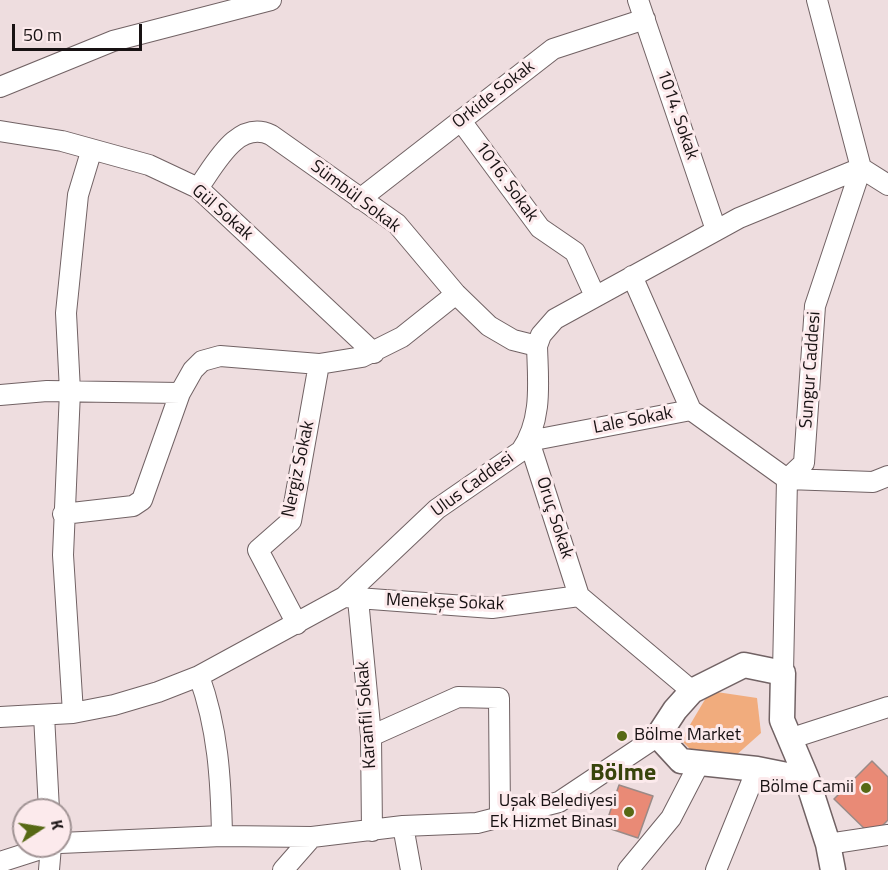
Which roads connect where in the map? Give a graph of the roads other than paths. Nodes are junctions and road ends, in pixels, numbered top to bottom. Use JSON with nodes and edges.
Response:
{"nodes":[{"id":1,"x":271,"y":0,"type":"edge"},
{"id":2,"x":638,"y":0,"type":"edge"},
{"id":3,"x":817,"y":0,"type":"edge"},
{"id":4,"x":645,"y":19,"type":"junction"},
{"id":5,"x":0,"y":87,"type":"edge"},
{"id":6,"x":461,"y":121,"type":"junction"},
{"id":7,"x":0,"y":131,"type":"edge"},
{"id":8,"x":91,"y":152,"type":"junction"},
{"id":9,"x":861,"y":168,"type":"junction"},
{"id":10,"x":888,"y":185,"type":"edge"},
{"id":11,"x":198,"y":188,"type":"junction"},
{"id":12,"x":360,"y":199,"type":"junction"},
{"id":13,"x":716,"y":230,"type":"junction"},
{"id":14,"x":632,"y":276,"type":"junction"},
{"id":15,"x":456,"y":294,"type":"junction"},
{"id":16,"x":595,"y":296,"type":"junction"},
{"id":17,"x":537,"y":346,"type":"junction"},
{"id":18,"x":374,"y":353,"type":"junction"},
{"id":19,"x":319,"y":364,"type":"junction"},
{"id":20,"x":70,"y":391,"type":"junction"},
{"id":21,"x":180,"y":393,"type":"junction"},
{"id":22,"x":0,"y":394,"type":"edge"},
{"id":23,"x":691,"y":410,"type":"junction"},
{"id":24,"x":528,"y":441,"type":"junction"},
{"id":25,"x":888,"y":476,"type":"edge"},
{"id":26,"x":787,"y":479,"type":"junction"},
{"id":27,"x":63,"y":514,"type":"junction"},
{"id":28,"x":579,"y":596,"type":"junction"},
{"id":29,"x":351,"y":598,"type":"junction"},
{"id":30,"x":297,"y":624,"type":"junction"},
{"id":31,"x":783,"y":673,"type":"junction"},
{"id":32,"x":199,"y":676,"type":"junction"},
{"id":33,"x":692,"y":691,"type":"junction"},
{"id":34,"x":888,"y":707,"type":"edge"},
{"id":35,"x":73,"y":713,"type":"junction"},
{"id":36,"x":44,"y":714,"type":"junction"},
{"id":37,"x":0,"y":717,"type":"edge"},
{"id":38,"x":371,"y":736,"type":"junction"},
{"id":39,"x":658,"y":736,"type":"junction"},
{"id":40,"x":789,"y":739,"type":"junction"},
{"id":41,"x":700,"y":762,"type":"junction"},
{"id":42,"x":758,"y":770,"type":"junction"},
{"id":43,"x":807,"y":779,"type":"junction"},
{"id":44,"x":49,"y":798,"type":"edge"},
{"id":45,"x":500,"y":817,"type":"junction"},
{"id":46,"x":404,"y":826,"type":"junction"},
{"id":47,"x":372,"y":831,"type":"junction"},
{"id":48,"x":888,"y":835,"type":"edge"},
{"id":49,"x":222,"y":836,"type":"junction"},
{"id":50,"x":312,"y":837,"type":"junction"},
{"id":51,"x":72,"y":842,"type":"edge"},
{"id":52,"x":828,"y":844,"type":"junction"},
{"id":53,"x":283,"y":870,"type":"edge"},
{"id":54,"x":411,"y":870,"type":"edge"},
{"id":55,"x":628,"y":870,"type":"edge"},
{"id":56,"x":716,"y":870,"type":"edge"},
{"id":57,"x":833,"y":870,"type":"edge"}],
"edges":[{"from":1,"to":5,"type":"street"},
{"from":2,"to":4,"type":"street","name":"1014. Sokak"},
{"from":3,"to":9,"type":"street"},
{"from":4,"to":6,"type":"street","name":"Orkide Sokak"},
{"from":4,"to":13,"type":"street","name":"1014. Sokak"},
{"from":6,"to":12,"type":"street","name":"Orkide Sokak"},
{"from":6,"to":16,"type":"street","name":"1016. Sokak"},
{"from":7,"to":8,"type":"street","name":"Gül Sokak"},
{"from":8,"to":11,"type":"street","name":"Gül Sokak"},
{"from":8,"to":20,"type":"street"},
{"from":9,"to":10,"type":"street"},
{"from":9,"to":13,"type":"street"},
{"from":9,"to":26,"type":"street","name":"Sungur Caddesi"},
{"from":11,"to":12,"type":"street","name":"Sümbül Sokak"},
{"from":11,"to":18,"type":"street","name":"Gül Sokak"},
{"from":12,"to":15,"type":"street","name":"Sümbül Sokak"},
{"from":13,"to":14,"type":"street"},
{"from":14,"to":16,"type":"street"},
{"from":14,"to":23,"type":"street"},
{"from":15,"to":17,"type":"street","name":"Sümbül Sokak"},
{"from":15,"to":18,"type":"street"},
{"from":16,"to":17,"type":"street"},
{"from":17,"to":24,"type":"street","name":"Ulus Caddesi"},
{"from":18,"to":19,"type":"street"},
{"from":19,"to":21,"type":"street"},
{"from":19,"to":30,"type":"street","name":"Nergiz Sokak"},
{"from":20,"to":21,"type":"street"},
{"from":20,"to":22,"type":"street"},
{"from":20,"to":27,"type":"street"},
{"from":21,"to":27,"type":"street"},
{"from":23,"to":24,"type":"street","name":"Lale Sokak"},
{"from":23,"to":26,"type":"street","name":"Lale Sokak"},
{"from":24,"to":28,"type":"street","name":"Oruç Sokak"},
{"from":24,"to":29,"type":"street","name":"Ulus Caddesi"},
{"from":25,"to":26,"type":"street"},
{"from":26,"to":31,"type":"street"},
{"from":27,"to":35,"type":"street"},
{"from":28,"to":29,"type":"street","name":"Menekşe Sokak"},
{"from":28,"to":33,"type":"street"},
{"from":29,"to":30,"type":"street","name":"Ulus Caddesi"},
{"from":29,"to":38,"type":"street","name":"Karanfil Sokak"},
{"from":30,"to":32,"type":"street","name":"Ulus Caddesi"},
{"from":31,"to":33,"type":"street"},
{"from":31,"to":40,"type":"street"},
{"from":32,"to":35,"type":"street","name":"Ulus Caddesi"},
{"from":32,"to":49,"type":"street"},
{"from":33,"to":39,"type":"street"},
{"from":34,"to":40,"type":"street"},
{"from":35,"to":36,"type":"street","name":"Ulus Caddesi"},
{"from":36,"to":37,"type":"street","name":"Ulus Caddesi"},
{"from":36,"to":44,"type":"street"},
{"from":38,"to":45,"type":"street"},
{"from":38,"to":47,"type":"street","name":"Karanfil Sokak"},
{"from":39,"to":41,"type":"street"},
{"from":39,"to":45,"type":"street"},
{"from":40,"to":43,"type":"street"},
{"from":41,"to":42,"type":"street"},
{"from":41,"to":55,"type":"street"},
{"from":42,"to":43,"type":"street"},
{"from":42,"to":56,"type":"street"},
{"from":43,"to":52,"type":"street"},
{"from":45,"to":46,"type":"street"},
{"from":46,"to":47,"type":"street"},
{"from":46,"to":54,"type":"street"},
{"from":47,"to":50,"type":"street"},
{"from":48,"to":52,"type":"street"},
{"from":49,"to":50,"type":"street"},
{"from":49,"to":51,"type":"street"},
{"from":50,"to":53,"type":"street"},
{"from":52,"to":57,"type":"street"}]}
